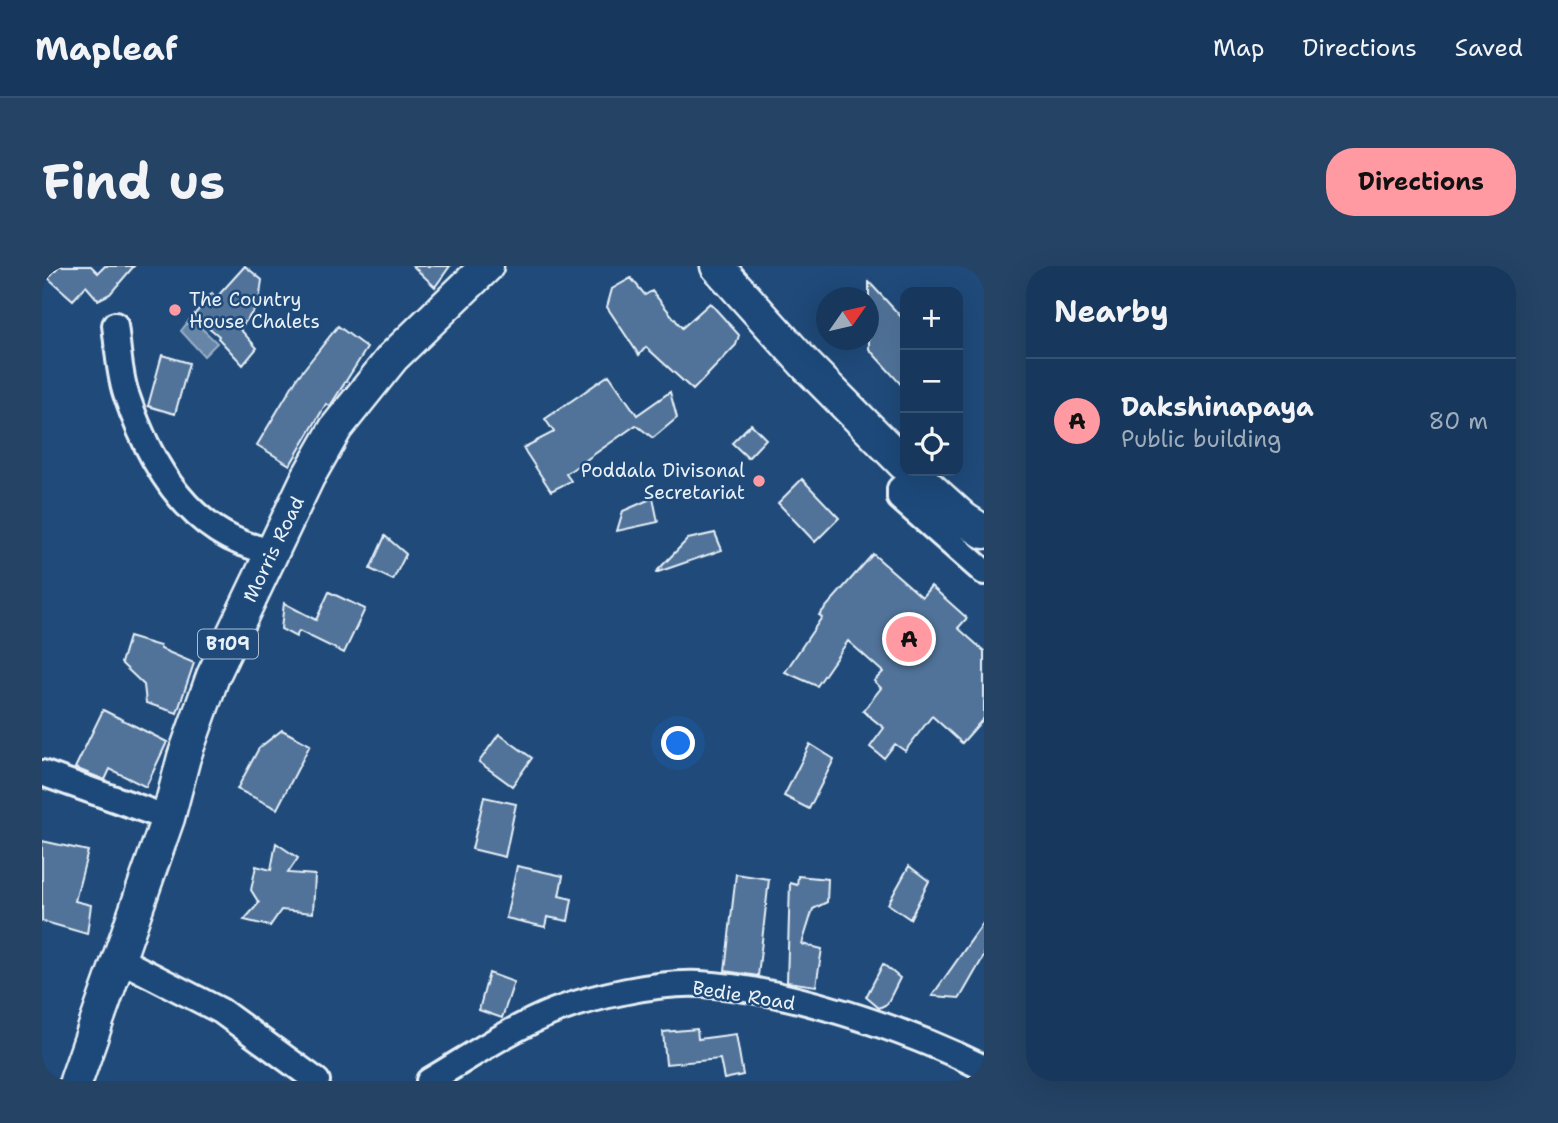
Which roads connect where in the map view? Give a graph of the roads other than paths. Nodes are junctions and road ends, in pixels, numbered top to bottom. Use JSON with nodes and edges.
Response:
{"nodes":[{"id":1,"x":487,"y":266,"type":"edge"},
{"id":2,"x":718,"y":266,"type":"edge"},
{"id":3,"x":114,"y":325,"type":"dead end"},
{"id":4,"x":900,"y":460,"type":"edge"},
{"id":5,"x":907,"y":476,"type":"edge"},
{"id":6,"x":917,"y":476,"type":"edge"},
{"id":7,"x":984,"y":532,"type":"edge"},
{"id":8,"x":271,"y":551,"type":"junction"},
{"id":9,"x":984,"y":572,"type":"edge"},
{"id":10,"x":42,"y":773,"type":"edge"},
{"id":11,"x":168,"y":818,"type":"junction"},
{"id":12,"x":119,"y":959,"type":"junction"},
{"id":13,"x":984,"y":1068,"type":"edge"},
{"id":14,"x":76,"y":1081,"type":"edge"},
{"id":15,"x":317,"y":1081,"type":"edge"},
{"id":16,"x":429,"y":1081,"type":"edge"}],
"edges":[{"from":1,"to":8,"type":"main road","name":"Morris Road","number":"B109"},
{"from":2,"to":4,"type":"main road"},
{"from":3,"to":8,"type":"street"},
{"from":5,"to":9,"type":"street"},
{"from":6,"to":7,"type":"main road"},
{"from":8,"to":11,"type":"main road","name":"Morris Road","number":"B109"},
{"from":10,"to":11,"type":"street"},
{"from":11,"to":12,"type":"main road","name":"Morris Road","number":"B109"},
{"from":12,"to":14,"type":"main road","name":"Morris Road","number":"B109"},
{"from":12,"to":15,"type":"street"},
{"from":13,"to":16,"type":"street","name":"Bedie Road"}]}
